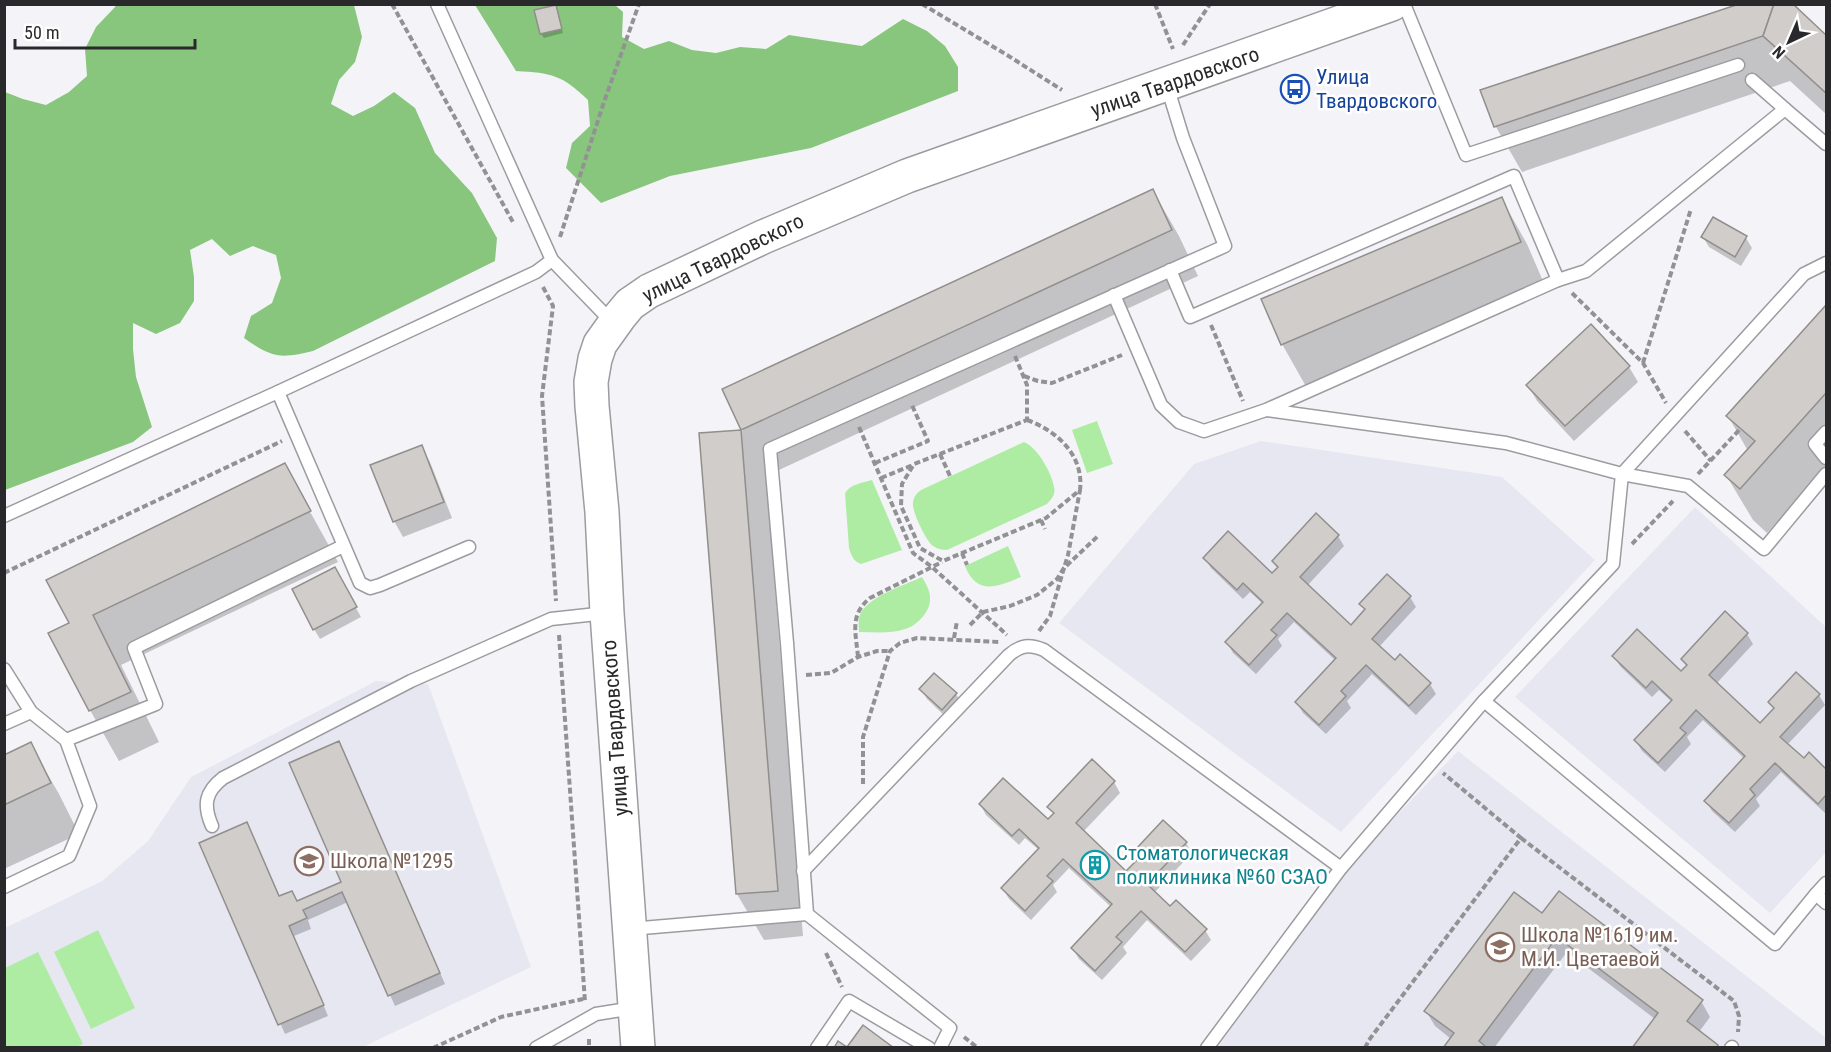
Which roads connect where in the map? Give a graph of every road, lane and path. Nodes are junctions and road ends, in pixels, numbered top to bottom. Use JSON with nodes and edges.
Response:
{"nodes":[{"id":1,"x":392,"y":4,"type":"edge"},
{"id":2,"x":437,"y":4,"type":"edge"},
{"id":3,"x":639,"y":4,"type":"edge"},
{"id":4,"x":922,"y":4,"type":"edge"},
{"id":5,"x":1155,"y":4,"type":"edge"},
{"id":6,"x":1210,"y":4,"type":"edge"},
{"id":7,"x":1392,"y":4,"type":"edge"},
{"id":8,"x":1404,"y":4,"type":"edge"},
{"id":9,"x":1183,"y":45,"type":"dead end"},
{"id":10,"x":1173,"y":49,"type":"dead end"},
{"id":11,"x":1738,"y":65,"type":"dead end"},
{"id":12,"x":1752,"y":80,"type":"dead end"},
{"id":13,"x":1167,"y":85,"type":"junction"},
{"id":14,"x":1065,"y":92,"type":"dead end"},
{"id":15,"x":1785,"y":109,"type":"junction"},
{"id":16,"x":1827,"y":144,"type":"edge"},
{"id":17,"x":1701,"y":177,"type":"junction"},
{"id":18,"x":517,"y":229,"type":"dead end"},
{"id":19,"x":552,"y":260,"type":"junction"},
{"id":20,"x":1827,"y":263,"type":"edge"},
{"id":21,"x":1170,"y":270,"type":"junction"},
{"id":22,"x":536,"y":272,"type":"junction"},
{"id":23,"x":1558,"y":280,"type":"junction"},
{"id":24,"x":1114,"y":295,"type":"junction"},
{"id":25,"x":1205,"y":310,"type":"junction"},
{"id":26,"x":614,"y":324,"type":"junction"},
{"id":27,"x":1010,"y":342,"type":"junction"},
{"id":28,"x":1136,"y":349,"type":"junction"},
{"id":29,"x":1643,"y":363,"type":"junction"},
{"id":30,"x":1024,"y":376,"type":"junction"},
{"id":31,"x":905,"y":389,"type":"junction"},
{"id":32,"x":278,"y":392,"type":"junction"},
{"id":33,"x":1266,"y":410,"type":"junction"},
{"id":34,"x":1250,"y":416,"type":"junction"},
{"id":35,"x":1673,"y":417,"type":"junction"},
{"id":36,"x":1027,"y":420,"type":"junction"},
{"id":37,"x":1741,"y":428,"type":"dead end"},
{"id":38,"x":1827,"y":432,"type":"edge"},
{"id":39,"x":296,"y":434,"type":"junction"},
{"id":40,"x":866,"y":443,"type":"dead end"},
{"id":41,"x":940,"y":454,"type":"junction"},
{"id":42,"x":1827,"y":458,"type":"edge"},
{"id":43,"x":1711,"y":461,"type":"junction"},
{"id":44,"x":875,"y":463,"type":"junction"},
{"id":45,"x":914,"y":464,"type":"junction"},
{"id":46,"x":1622,"y":474,"type":"junction"},
{"id":47,"x":1827,"y":474,"type":"edge"},
{"id":48,"x":950,"y":476,"type":"dead end"},
{"id":49,"x":881,"y":478,"type":"junction"},
{"id":50,"x":1688,"y":486,"type":"junction"},
{"id":51,"x":1080,"y":490,"type":"junction"},
{"id":52,"x":4,"y":516,"type":"edge"},
{"id":53,"x":1041,"y":520,"type":"junction"},
{"id":54,"x":1045,"y":529,"type":"dead end"},
{"id":55,"x":1098,"y":536,"type":"dead end"},
{"id":56,"x":343,"y":546,"type":"junction"},
{"id":57,"x":469,"y":547,"type":"dead end"},
{"id":58,"x":962,"y":553,"type":"junction"},
{"id":59,"x":943,"y":561,"type":"junction"},
{"id":60,"x":1613,"y":564,"type":"junction"},
{"id":61,"x":967,"y":565,"type":"dead end"},
{"id":62,"x":932,"y":567,"type":"junction"},
{"id":63,"x":1064,"y":568,"type":"junction"},
{"id":64,"x":4,"y":573,"type":"edge"},
{"id":65,"x":983,"y":612,"type":"junction"},
{"id":66,"x":607,"y":613,"type":"junction"},
{"id":67,"x":558,"y":618,"type":"junction"},
{"id":68,"x":957,"y":621,"type":"dead end"},
{"id":69,"x":970,"y":625,"type":"dead end"},
{"id":70,"x":1001,"y":629,"type":"dead end"},
{"id":71,"x":954,"y":638,"type":"junction"},
{"id":72,"x":994,"y":640,"type":"dead end"},
{"id":73,"x":1031,"y":645,"type":"junction"},
{"id":74,"x":890,"y":651,"type":"junction"},
{"id":75,"x":858,"y":657,"type":"junction"},
{"id":76,"x":4,"y":669,"type":"edge"},
{"id":77,"x":790,"y":676,"type":"junction"},
{"id":78,"x":1484,"y":701,"type":"junction"},
{"id":79,"x":31,"y":712,"type":"junction"},
{"id":80,"x":4,"y":724,"type":"edge"},
{"id":81,"x":66,"y":740,"type":"junction"},
{"id":82,"x":1431,"y":763,"type":"junction"},
{"id":83,"x":862,"y":811,"type":"junction"},
{"id":84,"x":212,"y":826,"type":"dead end"},
{"id":85,"x":1521,"y":838,"type":"junction"},
{"id":86,"x":1341,"y":868,"type":"junction"},
{"id":87,"x":804,"y":872,"type":"junction"},
{"id":88,"x":1827,"y":883,"type":"edge"},
{"id":89,"x":4,"y":887,"type":"edge"},
{"id":90,"x":1816,"y":894,"type":"junction"},
{"id":91,"x":1827,"y":903,"type":"edge"},
{"id":92,"x":807,"y":914,"type":"junction"},
{"id":93,"x":629,"y":929,"type":"junction"},
{"id":94,"x":585,"y":999,"type":"junction"},
{"id":95,"x":849,"y":1001,"type":"junction"},
{"id":96,"x":635,"y":1008,"type":"junction"},
{"id":97,"x":587,"y":1019,"type":"junction"},
{"id":98,"x":433,"y":1047,"type":"edge"},
{"id":99,"x":536,"y":1047,"type":"edge"},
{"id":100,"x":589,"y":1047,"type":"edge"},
{"id":101,"x":638,"y":1047,"type":"edge"},
{"id":102,"x":817,"y":1047,"type":"edge"},
{"id":103,"x":929,"y":1047,"type":"edge"},
{"id":104,"x":940,"y":1047,"type":"edge"},
{"id":105,"x":1207,"y":1047,"type":"edge"},
{"id":106,"x":1365,"y":1047,"type":"edge"},
{"id":107,"x":1732,"y":1047,"type":"edge"}],
"edges":[{"from":1,"to":18,"type":"path"},
{"from":2,"to":19,"type":"lane"},
{"from":3,"to":19,"type":"path"},
{"from":4,"to":14,"type":"path"},
{"from":5,"to":10,"type":"path"},
{"from":6,"to":9,"type":"path"},
{"from":7,"to":13,"type":"main road","name":"улица Твардовского"},
{"from":8,"to":11,"type":"lane"},
{"from":12,"to":15,"type":"lane"},
{"from":13,"to":21,"type":"lane"},
{"from":13,"to":26,"type":"main road","name":"улица Твардовского"},
{"from":15,"to":16,"type":"lane"},
{"from":15,"to":17,"type":"lane"},
{"from":17,"to":23,"type":"lane"},
{"from":17,"to":29,"type":"path"},
{"from":19,"to":22,"type":"lane"},
{"from":19,"to":26,"type":"lane"},
{"from":20,"to":35,"type":"lane"},
{"from":21,"to":24,"type":"lane"},
{"from":21,"to":25,"type":"lane"},
{"from":22,"to":32,"type":"lane"},
{"from":22,"to":67,"type":"path"},
{"from":23,"to":25,"type":"lane"},
{"from":23,"to":29,"type":"path"},
{"from":23,"to":33,"type":"lane"},
{"from":24,"to":27,"type":"lane"},
{"from":24,"to":28,"type":"lane"},
{"from":25,"to":34,"type":"path"},
{"from":26,"to":66,"type":"main road","name":"улица Твардовского"},
{"from":27,"to":30,"type":"path"},
{"from":27,"to":31,"type":"lane"},
{"from":28,"to":30,"type":"path"},
{"from":28,"to":34,"type":"lane"},
{"from":29,"to":35,"type":"path"},
{"from":30,"to":36,"type":"path"},
{"from":31,"to":44,"type":"path"},
{"from":31,"to":77,"type":"lane"},
{"from":32,"to":39,"type":"lane"},
{"from":32,"to":52,"type":"lane"},
{"from":33,"to":34,"type":"lane"},
{"from":33,"to":46,"type":"lane"},
{"from":35,"to":43,"type":"path"},
{"from":35,"to":46,"type":"lane"},
{"from":36,"to":41,"type":"path"},
{"from":36,"to":51,"type":"path"},
{"from":37,"to":43,"type":"path"},
{"from":38,"to":42,"type":"lane"},
{"from":39,"to":56,"type":"lane"},
{"from":39,"to":64,"type":"path"},
{"from":40,"to":44,"type":"path"},
{"from":41,"to":45,"type":"path"},
{"from":41,"to":48,"type":"path"},
{"from":43,"to":50,"type":"path"},
{"from":44,"to":49,"type":"path"},
{"from":45,"to":49,"type":"path"},
{"from":45,"to":59,"type":"path"},
{"from":46,"to":50,"type":"lane"},
{"from":46,"to":60,"type":"lane"},
{"from":47,"to":50,"type":"lane"},
{"from":49,"to":62,"type":"path"},
{"from":50,"to":60,"type":"path"},
{"from":51,"to":53,"type":"path"},
{"from":51,"to":63,"type":"path"},
{"from":53,"to":54,"type":"path"},
{"from":53,"to":58,"type":"path"},
{"from":55,"to":63,"type":"path"},
{"from":56,"to":57,"type":"lane"},
{"from":56,"to":81,"type":"lane"},
{"from":58,"to":59,"type":"path"},
{"from":58,"to":61,"type":"path"},
{"from":59,"to":62,"type":"path"},
{"from":60,"to":78,"type":"lane"},
{"from":62,"to":65,"type":"path"},
{"from":62,"to":75,"type":"path"},
{"from":63,"to":65,"type":"path"},
{"from":63,"to":73,"type":"path"},
{"from":65,"to":69,"type":"path"},
{"from":65,"to":70,"type":"path"},
{"from":66,"to":67,"type":"lane"},
{"from":66,"to":93,"type":"main road","name":"улица Твардовского"},
{"from":67,"to":84,"type":"lane"},
{"from":67,"to":94,"type":"path"},
{"from":68,"to":71,"type":"path"},
{"from":71,"to":72,"type":"path"},
{"from":71,"to":74,"type":"path"},
{"from":73,"to":83,"type":"lane"},
{"from":73,"to":86,"type":"lane"},
{"from":74,"to":75,"type":"path"},
{"from":74,"to":83,"type":"path"},
{"from":75,"to":77,"type":"path"},
{"from":76,"to":79,"type":"lane"},
{"from":77,"to":87,"type":"lane"},
{"from":78,"to":82,"type":"lane"},
{"from":78,"to":90,"type":"lane"},
{"from":79,"to":80,"type":"lane"},
{"from":79,"to":81,"type":"lane"},
{"from":81,"to":89,"type":"lane"},
{"from":82,"to":85,"type":"path"},
{"from":82,"to":86,"type":"lane"},
{"from":83,"to":87,"type":"lane"},
{"from":85,"to":106,"type":"path"},
{"from":85,"to":107,"type":"path"},
{"from":86,"to":105,"type":"lane"},
{"from":87,"to":92,"type":"lane"},
{"from":88,"to":90,"type":"lane"},
{"from":90,"to":91,"type":"lane"},
{"from":92,"to":93,"type":"lane"},
{"from":92,"to":95,"type":"path"},
{"from":92,"to":104,"type":"lane"},
{"from":93,"to":96,"type":"main road","name":"улица Твардовского"},
{"from":94,"to":97,"type":"path"},
{"from":94,"to":98,"type":"path"},
{"from":95,"to":102,"type":"lane"},
{"from":95,"to":103,"type":"lane"},
{"from":96,"to":97,"type":"lane"},
{"from":96,"to":101,"type":"main road","name":"улица Твардовского"},
{"from":97,"to":99,"type":"lane"},
{"from":97,"to":100,"type":"path"}]}
